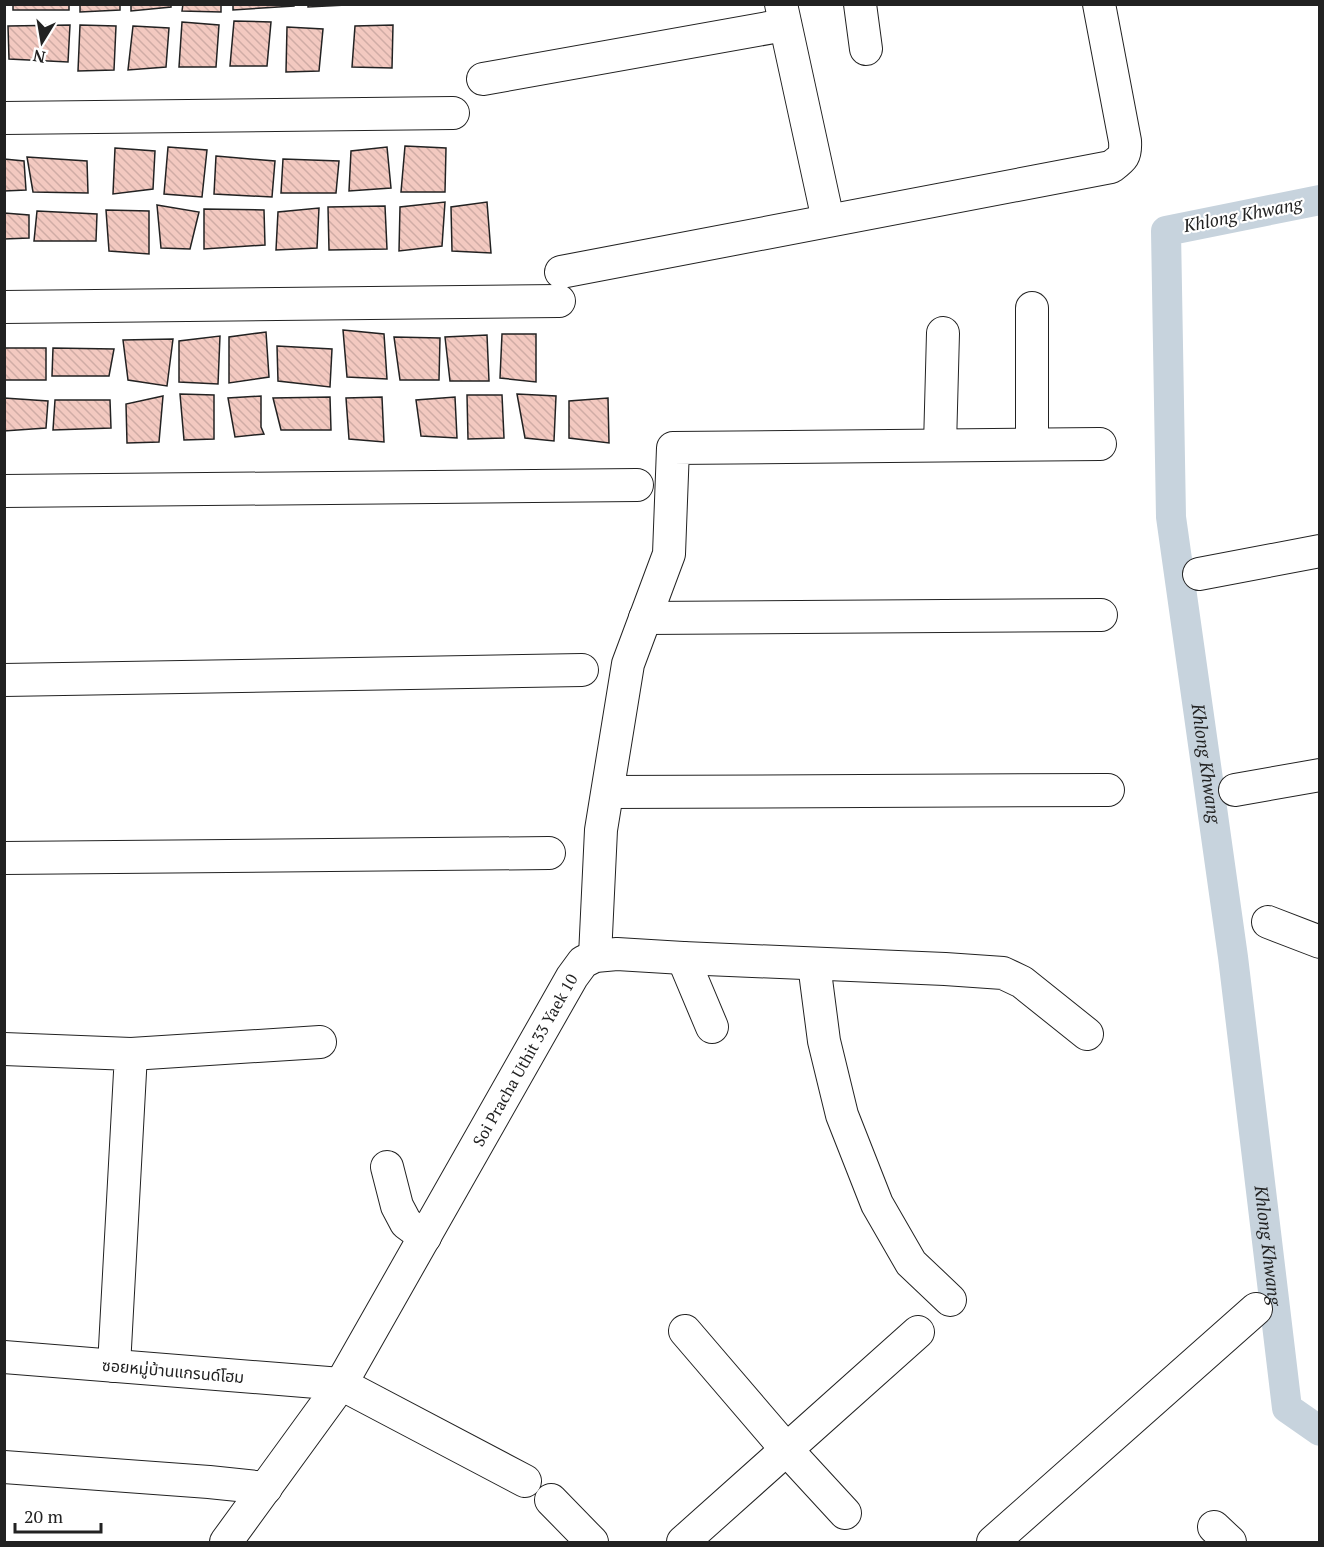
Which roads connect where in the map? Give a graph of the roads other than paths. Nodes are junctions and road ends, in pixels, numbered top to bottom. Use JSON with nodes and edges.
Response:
{"nodes":[{"id":1,"x":860,"y":4,"type":"edge"},
{"id":2,"x":1099,"y":4,"type":"edge"},
{"id":3,"x":783,"y":15,"type":"edge"},
{"id":4,"x":866,"y":49,"type":"dead end"},
{"id":5,"x":483,"y":79,"type":"dead end"},
{"id":6,"x":453,"y":113,"type":"dead end"},
{"id":7,"x":4,"y":118,"type":"edge"},
{"id":8,"x":828,"y":220,"type":"junction"},
{"id":9,"x":4,"y":307,"type":"edge"},
{"id":10,"x":1032,"y":308,"type":"dead end"},
{"id":11,"x":943,"y":333,"type":"dead end"},
{"id":12,"x":1032,"y":444,"type":"junction"},
{"id":13,"x":1100,"y":444,"type":"dead end"},
{"id":14,"x":940,"y":446,"type":"junction"},
{"id":15,"x":637,"y":485,"type":"dead end"},
{"id":16,"x":4,"y":491,"type":"edge"},
{"id":17,"x":1320,"y":551,"type":"edge"},
{"id":18,"x":1199,"y":574,"type":"dead end"},
{"id":19,"x":1101,"y":615,"type":"dead end"},
{"id":20,"x":645,"y":618,"type":"junction"},
{"id":21,"x":582,"y":670,"type":"dead end"},
{"id":22,"x":4,"y":680,"type":"edge"},
{"id":23,"x":1320,"y":775,"type":"edge"},
{"id":24,"x":1108,"y":790,"type":"dead end"},
{"id":25,"x":1235,"y":790,"type":"dead end"},
{"id":26,"x":608,"y":792,"type":"junction"},
{"id":27,"x":549,"y":853,"type":"dead end"},
{"id":28,"x":4,"y":858,"type":"edge"},
{"id":29,"x":1268,"y":922,"type":"dead end"},
{"id":30,"x":1320,"y":942,"type":"edge"},
{"id":31,"x":595,"y":956,"type":"junction"},
{"id":32,"x":683,"y":958,"type":"junction"},
{"id":33,"x":814,"y":964,"type":"junction"},
{"id":34,"x":712,"y":1027,"type":"dead end"},
{"id":35,"x":1087,"y":1034,"type":"dead end"},
{"id":36,"x":320,"y":1042,"type":"dead end"},
{"id":37,"x":4,"y":1049,"type":"edge"},
{"id":38,"x":131,"y":1054,"type":"junction"},
{"id":39,"x":387,"y":1167,"type":"dead end"},
{"id":40,"x":424,"y":1237,"type":"junction"},
{"id":41,"x":950,"y":1300,"type":"dead end"},
{"id":42,"x":1256,"y":1309,"type":"dead end"},
{"id":43,"x":685,"y":1331,"type":"dead end"},
{"id":44,"x":918,"y":1332,"type":"dead end"},
{"id":45,"x":4,"y":1358,"type":"edge"},
{"id":46,"x":114,"y":1366,"type":"junction"},
{"id":47,"x":341,"y":1384,"type":"junction"},
{"id":48,"x":787,"y":1450,"type":"junction"},
{"id":49,"x":4,"y":1467,"type":"edge"},
{"id":50,"x":525,"y":1481,"type":"dead end"},
{"id":51,"x":266,"y":1488,"type":"junction"},
{"id":52,"x":550,"y":1500,"type":"dead end"},
{"id":53,"x":845,"y":1514,"type":"dead end"},
{"id":54,"x":226,"y":1542,"type":"edge"},
{"id":55,"x":592,"y":1542,"type":"edge"},
{"id":56,"x":683,"y":1542,"type":"edge"},
{"id":57,"x":993,"y":1542,"type":"edge"}],
"edges":[{"from":1,"to":4,"type":"street"},
{"from":2,"to":8,"type":"street"},
{"from":3,"to":5,"type":"street"},
{"from":3,"to":8,"type":"street"},
{"from":6,"to":7,"type":"street"},
{"from":8,"to":9,"type":"street"},
{"from":10,"to":12,"type":"street"},
{"from":11,"to":14,"type":"street"},
{"from":12,"to":13,"type":"street"},
{"from":12,"to":14,"type":"street"},
{"from":14,"to":20,"type":"street"},
{"from":15,"to":16,"type":"street"},
{"from":17,"to":18,"type":"street"},
{"from":19,"to":20,"type":"street"},
{"from":20,"to":26,"type":"street"},
{"from":21,"to":22,"type":"street"},
{"from":23,"to":25,"type":"street"},
{"from":24,"to":26,"type":"street"},
{"from":26,"to":31,"type":"street"},
{"from":27,"to":28,"type":"street"},
{"from":29,"to":30,"type":"street"},
{"from":31,"to":32,"type":"street"},
{"from":31,"to":40,"type":"street","name":"Soi Pracha Uthit 33 Yaek 10"},
{"from":32,"to":33,"type":"street"},
{"from":32,"to":34,"type":"street"},
{"from":33,"to":35,"type":"street"},
{"from":33,"to":41,"type":"street"},
{"from":36,"to":38,"type":"street"},
{"from":37,"to":38,"type":"street"},
{"from":38,"to":46,"type":"street"},
{"from":39,"to":40,"type":"street"},
{"from":40,"to":47,"type":"street","name":"Soi Pracha Uthit 33 Yaek 10"},
{"from":42,"to":57,"type":"street"},
{"from":43,"to":48,"type":"street"},
{"from":44,"to":48,"type":"street"},
{"from":45,"to":46,"type":"street","name":"ซอยหมู่บ้านแกรนด์โฮม"},
{"from":46,"to":47,"type":"street","name":"ซอยหมู่บ้านแกรนด์โฮม"},
{"from":47,"to":50,"type":"street"},
{"from":47,"to":51,"type":"street","name":"Soi Pracha Uthit 33 Yaek 10"},
{"from":48,"to":53,"type":"street"},
{"from":48,"to":56,"type":"street"},
{"from":49,"to":51,"type":"street"},
{"from":51,"to":54,"type":"street","name":"Soi Pracha Uthit 33 Yaek 10"},
{"from":52,"to":55,"type":"street"}]}
